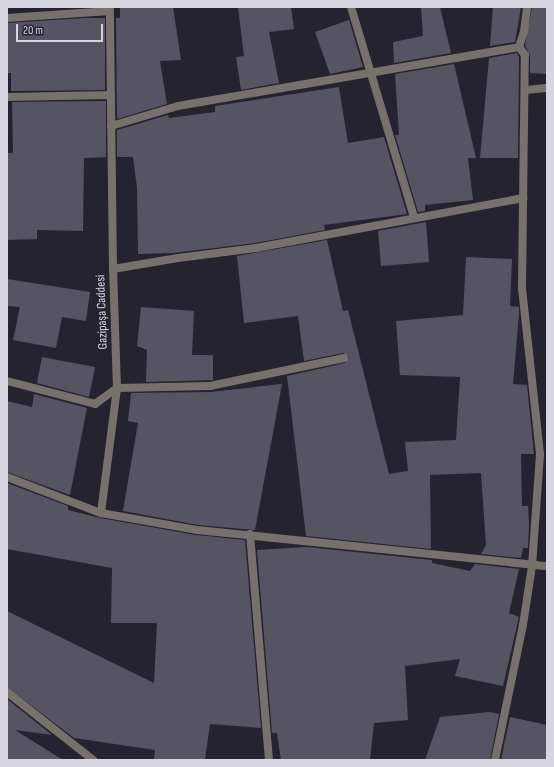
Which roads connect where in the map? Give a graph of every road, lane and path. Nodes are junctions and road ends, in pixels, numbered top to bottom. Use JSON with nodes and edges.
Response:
{"nodes":[{"id":1,"x":351,"y":7,"type":"edge"},
{"id":2,"x":527,"y":7,"type":"edge"},
{"id":3,"x":110,"y":9,"type":"edge"},
{"id":4,"x":7,"y":18,"type":"edge"},
{"id":5,"x":519,"y":47,"type":"junction"},
{"id":6,"x":372,"y":73,"type":"junction"},
{"id":7,"x":547,"y":88,"type":"edge"},
{"id":8,"x":525,"y":90,"type":"junction"},
{"id":9,"x":111,"y":95,"type":"junction"},
{"id":10,"x":7,"y":97,"type":"edge"},
{"id":11,"x":111,"y":126,"type":"junction"},
{"id":12,"x":523,"y":198,"type":"junction"},
{"id":13,"x":414,"y":217,"type":"junction"},
{"id":14,"x":113,"y":269,"type":"junction"},
{"id":15,"x":344,"y":358,"type":"dead end"},
{"id":16,"x":7,"y":381,"type":"edge"},
{"id":17,"x":117,"y":388,"type":"junction"},
{"id":18,"x":7,"y":477,"type":"edge"},
{"id":19,"x":101,"y":513,"type":"junction"},
{"id":20,"x":250,"y":534,"type":"junction"},
{"id":21,"x":532,"y":566,"type":"junction"},
{"id":22,"x":547,"y":566,"type":"edge"},
{"id":23,"x":7,"y":692,"type":"edge"},
{"id":24,"x":93,"y":760,"type":"edge"},
{"id":25,"x":269,"y":760,"type":"edge"},
{"id":26,"x":495,"y":760,"type":"edge"}],
"edges":[{"from":1,"to":6,"type":"street"},
{"from":2,"to":5,"type":"street"},
{"from":3,"to":4,"type":"street"},
{"from":3,"to":9,"type":"street","name":"Gazipaşa Caddesi"},
{"from":5,"to":6,"type":"street"},
{"from":5,"to":8,"type":"street"},
{"from":6,"to":11,"type":"street"},
{"from":6,"to":13,"type":"street"},
{"from":7,"to":8,"type":"street"},
{"from":8,"to":12,"type":"street"},
{"from":9,"to":10,"type":"street"},
{"from":9,"to":11,"type":"street","name":"Gazipaşa Caddesi"},
{"from":11,"to":14,"type":"street","name":"Gazipaşa Caddesi"},
{"from":12,"to":13,"type":"street"},
{"from":12,"to":21,"type":"street"},
{"from":13,"to":14,"type":"street"},
{"from":14,"to":17,"type":"street","name":"Gazipaşa Caddesi"},
{"from":15,"to":17,"type":"street"},
{"from":16,"to":17,"type":"street"},
{"from":17,"to":19,"type":"street","name":"Gazipaşa Caddesi"},
{"from":18,"to":19,"type":"street"},
{"from":19,"to":20,"type":"street"},
{"from":20,"to":21,"type":"street"},
{"from":20,"to":25,"type":"street"},
{"from":21,"to":22,"type":"street"},
{"from":21,"to":26,"type":"street"},
{"from":23,"to":24,"type":"street"}]}
